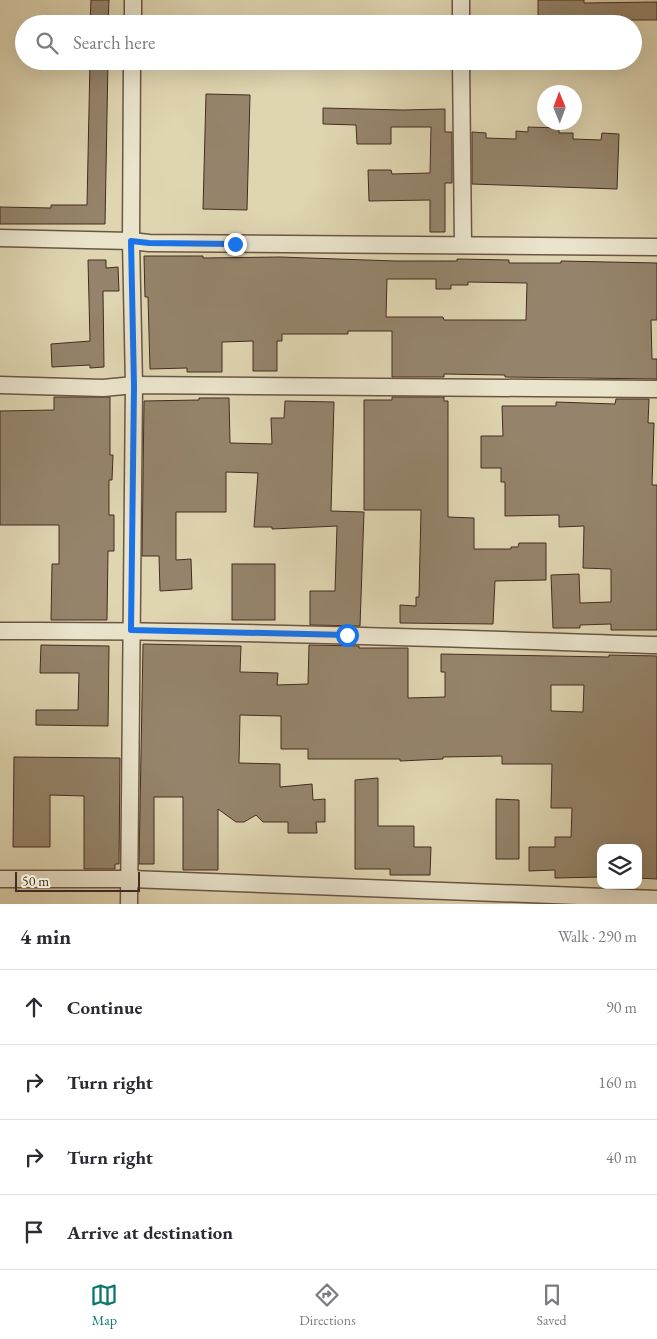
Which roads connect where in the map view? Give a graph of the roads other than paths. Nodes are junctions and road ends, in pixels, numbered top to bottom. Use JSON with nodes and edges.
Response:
{"nodes":[{"id":1,"x":133,"y":0,"type":"edge"},
{"id":2,"x":461,"y":0,"type":"edge"},
{"id":3,"x":133,"y":15,"type":"edge"},
{"id":4,"x":461,"y":15,"type":"edge"},
{"id":5,"x":132,"y":70,"type":"edge"},
{"id":6,"x":461,"y":70,"type":"edge"},
{"id":7,"x":0,"y":238,"type":"edge"},
{"id":8,"x":131,"y":241,"type":"junction"},
{"id":9,"x":462,"y":245,"type":"junction"},
{"id":10,"x":657,"y":247,"type":"edge"},
{"id":11,"x":0,"y":385,"type":"edge"},
{"id":12,"x":134,"y":386,"type":"junction"},
{"id":13,"x":657,"y":389,"type":"edge"},
{"id":14,"x":131,"y":630,"type":"junction"},
{"id":15,"x":0,"y":631,"type":"edge"},
{"id":16,"x":657,"y":645,"type":"edge"},
{"id":17,"x":0,"y":879,"type":"edge"},
{"id":18,"x":130,"y":880,"type":"junction"},
{"id":19,"x":657,"y":900,"type":"edge"},
{"id":20,"x":129,"y":904,"type":"edge"}],
"edges":[{"from":1,"to":3,"type":"street"},
{"from":2,"to":4,"type":"street"},
{"from":5,"to":8,"type":"street"},
{"from":6,"to":9,"type":"street"},
{"from":7,"to":8,"type":"street"},
{"from":8,"to":9,"type":"street"},
{"from":8,"to":12,"type":"street"},
{"from":9,"to":10,"type":"street"},
{"from":11,"to":12,"type":"street"},
{"from":12,"to":13,"type":"street"},
{"from":12,"to":14,"type":"street"},
{"from":14,"to":15,"type":"street"},
{"from":14,"to":16,"type":"street"},
{"from":14,"to":18,"type":"street"},
{"from":17,"to":18,"type":"street"},
{"from":18,"to":19,"type":"street"},
{"from":18,"to":20,"type":"street"}]}
